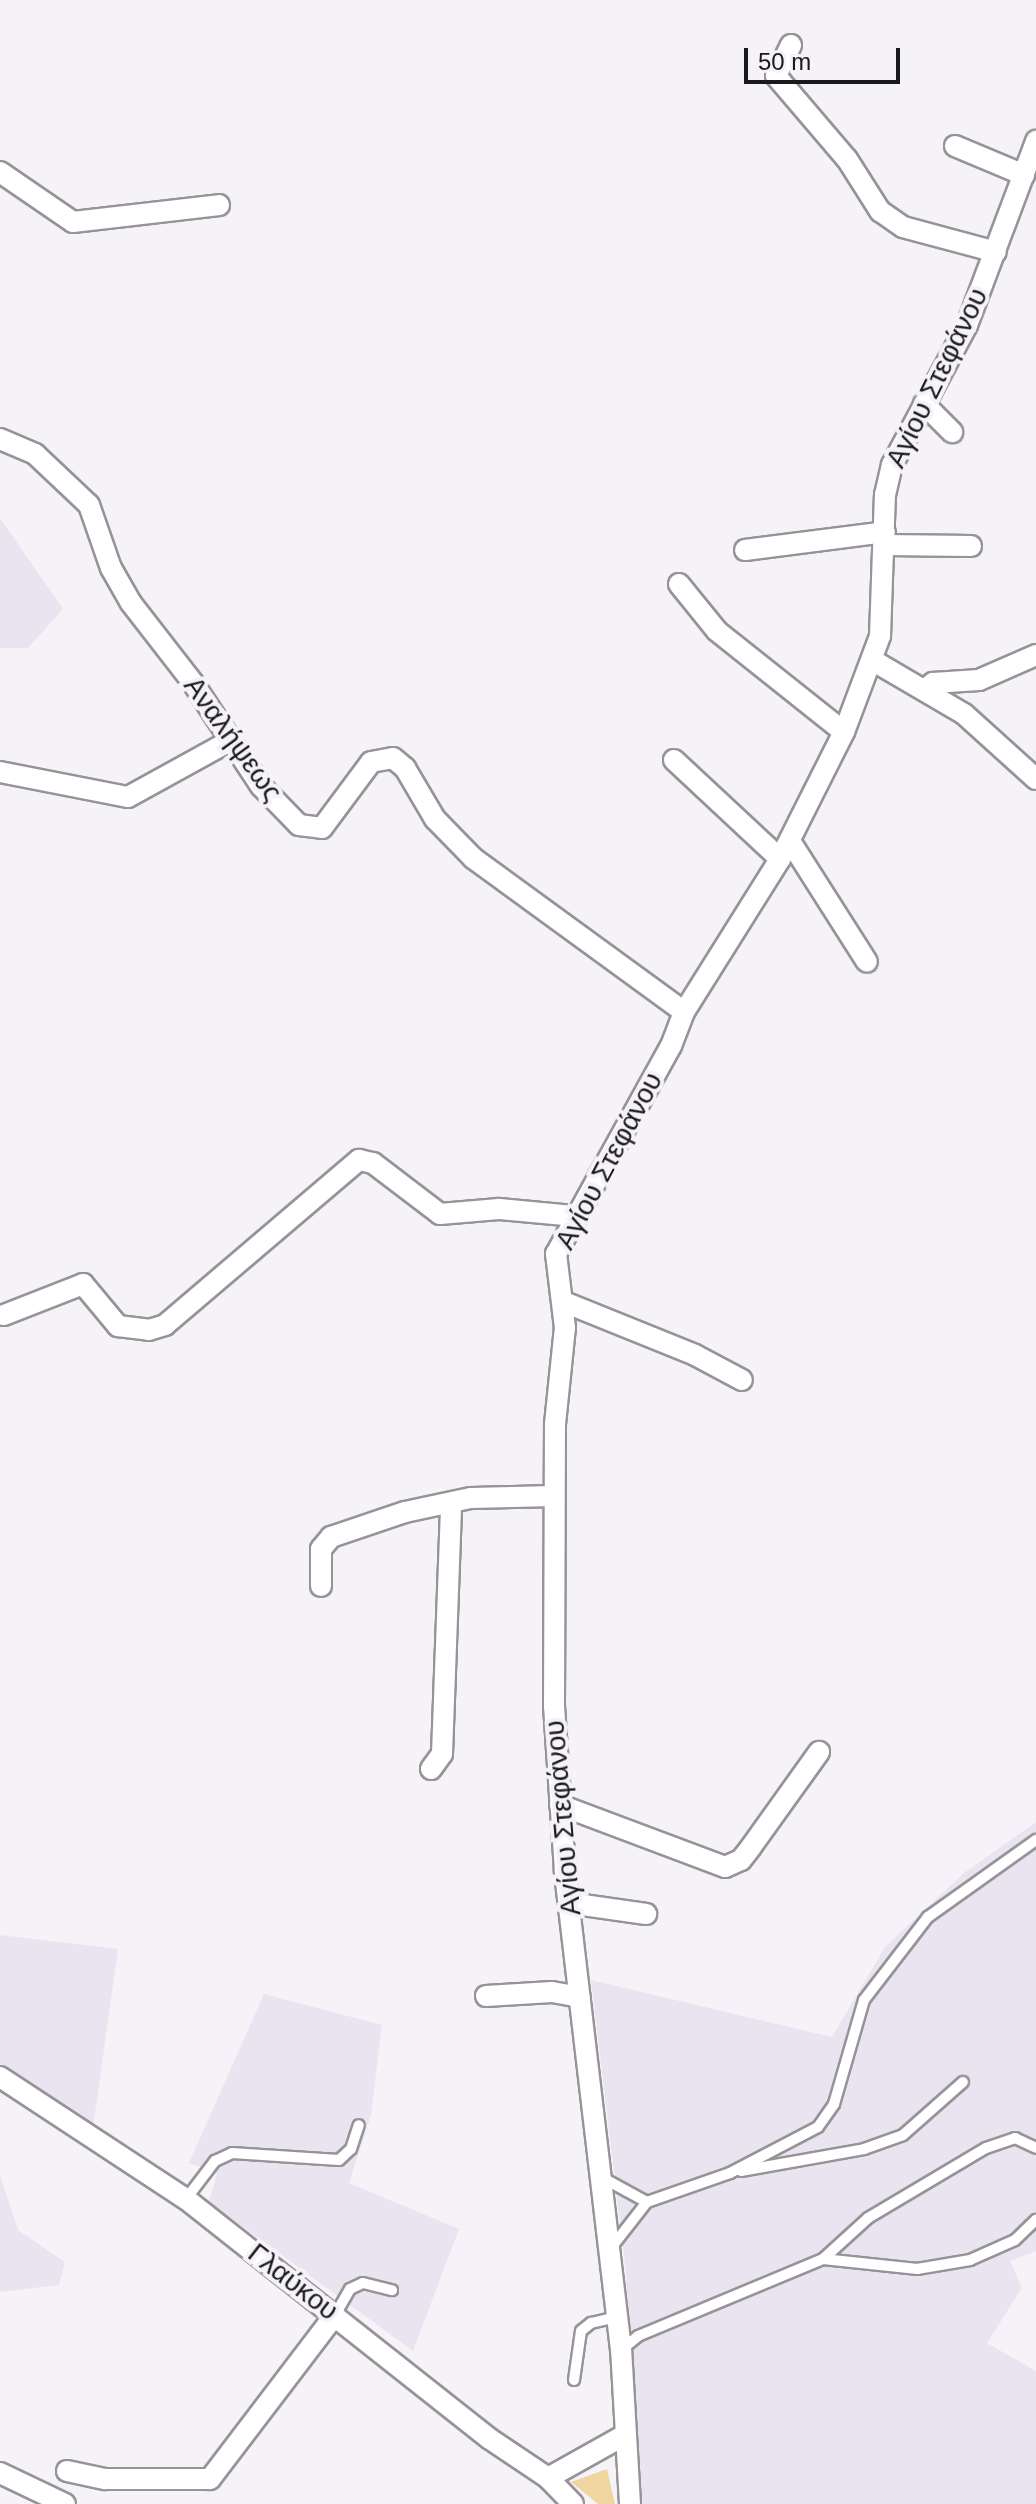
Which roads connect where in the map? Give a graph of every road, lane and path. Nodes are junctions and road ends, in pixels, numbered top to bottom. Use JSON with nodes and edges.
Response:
{"nodes":[{"id":1,"x":791,"y":45,"type":"dead end"},
{"id":2,"x":1036,"y":141,"type":"edge"},
{"id":3,"x":955,"y":146,"type":"dead end"},
{"id":4,"x":0,"y":172,"type":"edge"},
{"id":5,"x":1024,"y":175,"type":"junction"},
{"id":6,"x":219,"y":205,"type":"dead end"},
{"id":7,"x":996,"y":252,"type":"junction"},
{"id":8,"x":924,"y":404,"type":"junction"},
{"id":9,"x":952,"y":432,"type":"dead end"},
{"id":10,"x":0,"y":439,"type":"edge"},
{"id":11,"x":884,"y":538,"type":"junction"},
{"id":12,"x":971,"y":546,"type":"dead end"},
{"id":13,"x":745,"y":550,"type":"dead end"},
{"id":14,"x":679,"y":584,"type":"dead end"},
{"id":15,"x":1036,"y":655,"type":"edge"},
{"id":16,"x":872,"y":660,"type":"junction"},
{"id":17,"x":927,"y":688,"type":"junction"},
{"id":18,"x":844,"y":732,"type":"junction"},
{"id":19,"x":228,"y":742,"type":"junction"},
{"id":20,"x":674,"y":760,"type":"dead end"},
{"id":21,"x":0,"y":772,"type":"edge"},
{"id":22,"x":1036,"y":779,"type":"edge"},
{"id":23,"x":790,"y":841,"type":"junction"},
{"id":24,"x":780,"y":859,"type":"junction"},
{"id":25,"x":867,"y":962,"type":"dead end"},
{"id":26,"x":684,"y":1012,"type":"junction"},
{"id":27,"x":574,"y":1216,"type":"junction"},
{"id":28,"x":564,"y":1302,"type":"junction"},
{"id":29,"x":4,"y":1315,"type":"dead end"},
{"id":30,"x":742,"y":1380,"type":"dead end"},
{"id":31,"x":554,"y":1496,"type":"junction"},
{"id":32,"x":451,"y":1504,"type":"junction"},
{"id":33,"x":321,"y":1586,"type":"dead end"},
{"id":34,"x":819,"y":1752,"type":"dead end"},
{"id":35,"x":431,"y":1769,"type":"dead end"},
{"id":36,"x":560,"y":1805,"type":"junction"},
{"id":37,"x":1036,"y":1840,"type":"edge"},
{"id":38,"x":569,"y":1903,"type":"junction"},
{"id":39,"x":646,"y":1914,"type":"dead end"},
{"id":40,"x":486,"y":1996,"type":"dead end"},
{"id":41,"x":580,"y":1997,"type":"junction"},
{"id":42,"x":0,"y":2077,"type":"edge"},
{"id":43,"x":963,"y":2082,"type":"dead end"},
{"id":44,"x":359,"y":2125,"type":"dead end"},
{"id":45,"x":1036,"y":2148,"type":"edge"},
{"id":46,"x":730,"y":2173,"type":"junction"},
{"id":47,"x":601,"y":2177,"type":"junction"},
{"id":48,"x":186,"y":2199,"type":"junction"},
{"id":49,"x":647,"y":2202,"type":"junction"},
{"id":50,"x":1036,"y":2220,"type":"edge"},
{"id":51,"x":610,"y":2250,"type":"junction"},
{"id":52,"x":823,"y":2259,"type":"junction"},
{"id":53,"x":392,"y":2290,"type":"dead end"},
{"id":54,"x":335,"y":2315,"type":"junction"},
{"id":55,"x":617,"y":2317,"type":"junction"},
{"id":56,"x":621,"y":2350,"type":"junction"},
{"id":57,"x":574,"y":2380,"type":"dead end"},
{"id":58,"x":625,"y":2435,"type":"junction"},
{"id":59,"x":67,"y":2471,"type":"dead end"},
{"id":60,"x":0,"y":2473,"type":"edge"},
{"id":61,"x":548,"y":2478,"type":"junction"},
{"id":62,"x":571,"y":2503,"type":"edge"},
{"id":63,"x":65,"y":2504,"type":"edge"},
{"id":64,"x":630,"y":2504,"type":"edge"}],
"edges":[{"from":1,"to":7,"type":"street"},
{"from":2,"to":5,"type":"street","name":"Αγίου Στεφάνου"},
{"from":3,"to":5,"type":"street"},
{"from":4,"to":6,"type":"street"},
{"from":5,"to":7,"type":"street","name":"Αγίου Στεφάνου"},
{"from":7,"to":8,"type":"street","name":"Αγίου Στεφάνου"},
{"from":8,"to":9,"type":"street"},
{"from":8,"to":11,"type":"street","name":"Αγίου Στεφάνου"},
{"from":10,"to":19,"type":"street","name":"Αναλήψεως"},
{"from":11,"to":12,"type":"street"},
{"from":11,"to":13,"type":"street"},
{"from":11,"to":16,"type":"street","name":"Αγίου Στεφάνου"},
{"from":14,"to":18,"type":"street"},
{"from":15,"to":17,"type":"street"},
{"from":16,"to":17,"type":"street"},
{"from":16,"to":18,"type":"street","name":"Αγίου Στεφάνου"},
{"from":17,"to":22,"type":"street"},
{"from":18,"to":23,"type":"street","name":"Αγίου Στεφάνου"},
{"from":19,"to":21,"type":"street"},
{"from":19,"to":26,"type":"street","name":"Αναλήψεως"},
{"from":20,"to":24,"type":"street"},
{"from":23,"to":24,"type":"street","name":"Αγίου Στεφάνου"},
{"from":23,"to":25,"type":"street"},
{"from":24,"to":26,"type":"street","name":"Αγίου Στεφάνου"},
{"from":26,"to":27,"type":"street","name":"Αγίου Στεφάνου"},
{"from":27,"to":28,"type":"street","name":"Αγίου Στεφάνου"},
{"from":27,"to":29,"type":"street"},
{"from":28,"to":30,"type":"street"},
{"from":28,"to":31,"type":"street","name":"Αγίου Στεφάνου"},
{"from":31,"to":32,"type":"street"},
{"from":31,"to":36,"type":"street","name":"Αγίου Στεφάνου"},
{"from":32,"to":33,"type":"street"},
{"from":32,"to":35,"type":"street"},
{"from":34,"to":36,"type":"street"},
{"from":36,"to":38,"type":"street","name":"Αγίου Στεφάνου"},
{"from":37,"to":46,"type":"lane"},
{"from":38,"to":39,"type":"street"},
{"from":38,"to":41,"type":"street","name":"Αγίου Στεφάνου"},
{"from":40,"to":41,"type":"street"},
{"from":41,"to":47,"type":"street","name":"Αγίου Στεφάνου"},
{"from":42,"to":48,"type":"street","name":"Γλαύκου"},
{"from":43,"to":46,"type":"lane"},
{"from":44,"to":48,"type":"lane"},
{"from":45,"to":52,"type":"lane"},
{"from":46,"to":49,"type":"lane"},
{"from":47,"to":49,"type":"lane"},
{"from":47,"to":51,"type":"street","name":"Αγίου Στεφάνου"},
{"from":48,"to":54,"type":"street","name":"Γλαύκου"},
{"from":49,"to":51,"type":"lane"},
{"from":50,"to":52,"type":"lane"},
{"from":51,"to":55,"type":"street","name":"Αγίου Στεφάνου"},
{"from":52,"to":56,"type":"lane"},
{"from":53,"to":54,"type":"lane"},
{"from":54,"to":59,"type":"street"},
{"from":54,"to":61,"type":"street","name":"Γλαύκου"},
{"from":55,"to":56,"type":"street","name":"Αγίου Στεφάνου"},
{"from":55,"to":57,"type":"lane"},
{"from":56,"to":58,"type":"street","name":"Αγίου Στεφάνου"},
{"from":58,"to":61,"type":"street"},
{"from":58,"to":64,"type":"street","name":"Αγίου Στεφάνου"},
{"from":60,"to":63,"type":"street"},
{"from":61,"to":62,"type":"street","name":"Γλαύκου"}]}
